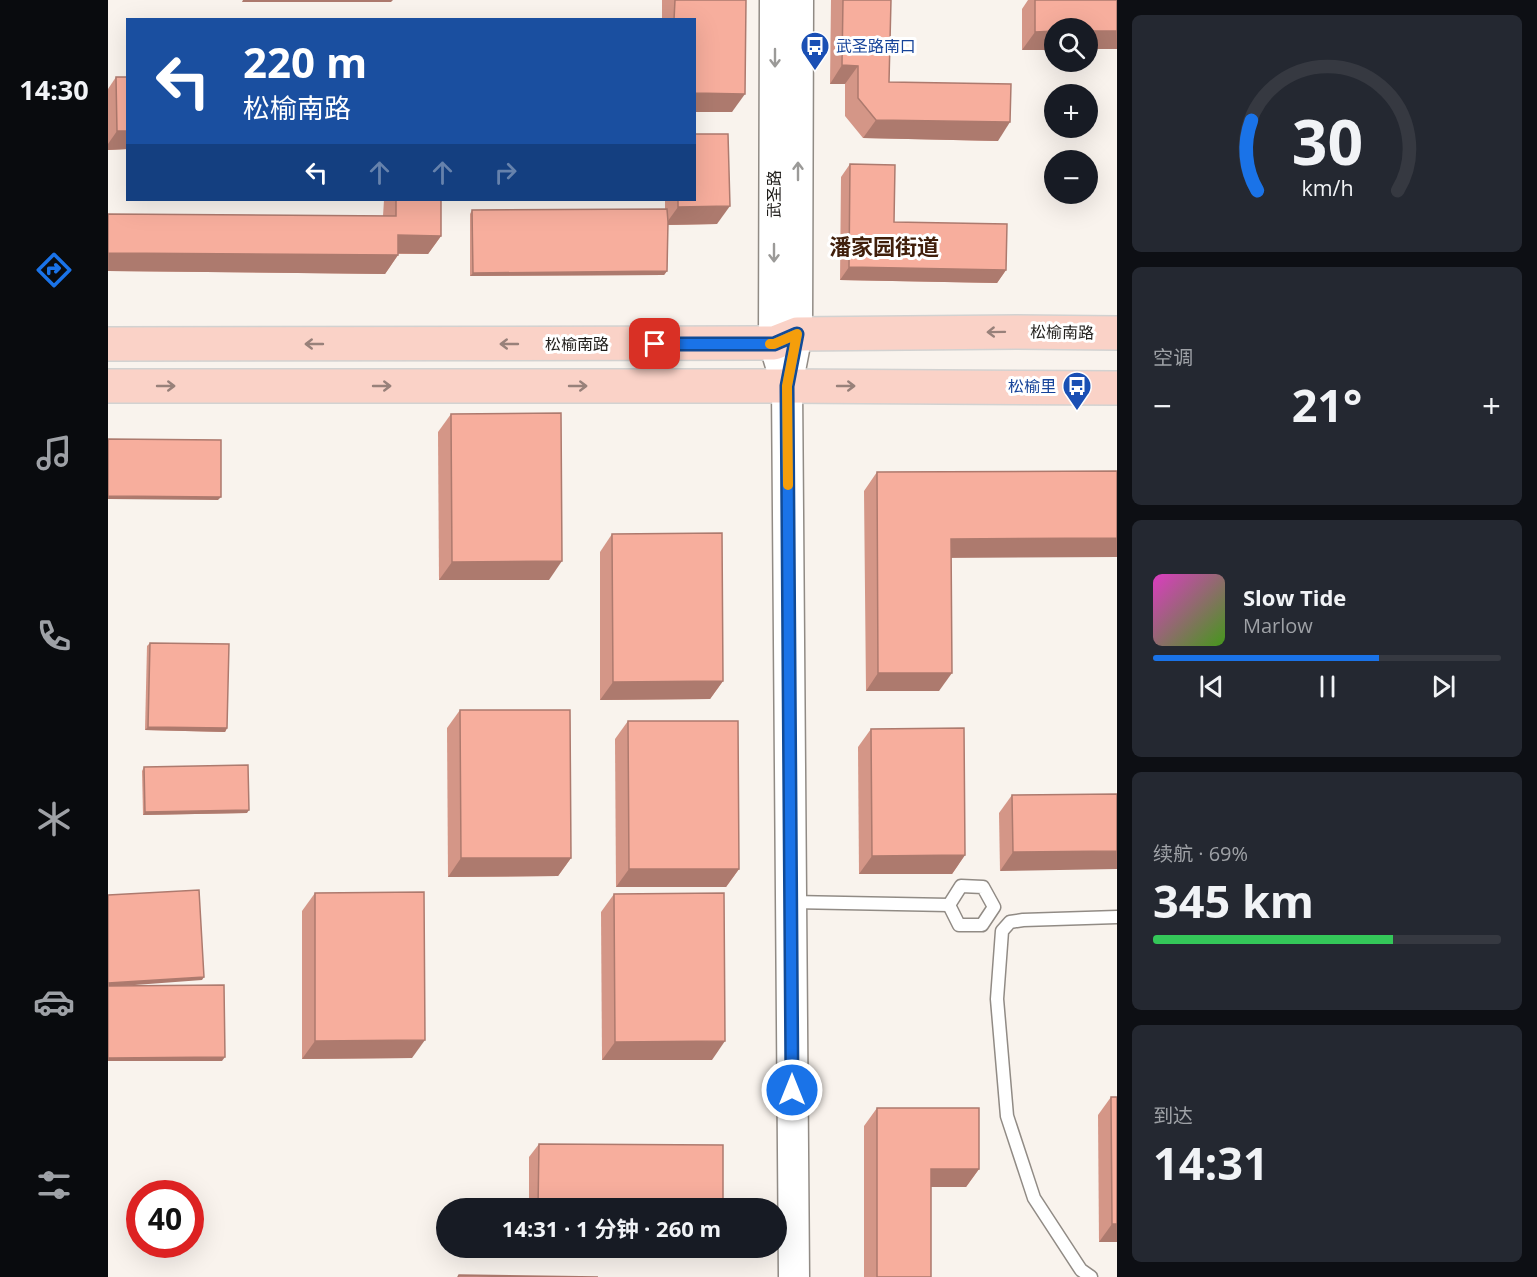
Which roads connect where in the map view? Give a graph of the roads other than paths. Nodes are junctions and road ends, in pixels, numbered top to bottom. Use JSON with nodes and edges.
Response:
{"nodes":[{"id":1,"x":775,"y":0,"type":"edge"},
{"id":2,"x":798,"y":0,"type":"edge"},
{"id":3,"x":1115,"y":332,"type":"edge"},
{"id":4,"x":785,"y":339,"type":"junction"},
{"id":5,"x":108,"y":344,"type":"edge"},
{"id":6,"x":108,"y":386,"type":"edge"},
{"id":7,"x":787,"y":386,"type":"junction"},
{"id":8,"x":1117,"y":388,"type":"edge"},
{"id":9,"x":791,"y":902,"type":"junction"},
{"id":10,"x":949,"y":905,"type":"junction"},
{"id":11,"x":989,"y":914,"type":"junction"},
{"id":12,"x":1117,"y":917,"type":"edge"},
{"id":13,"x":1010,"y":922,"type":"junction"},
{"id":14,"x":794,"y":1277,"type":"edge"},
{"id":15,"x":1091,"y":1277,"type":"edge"}],
"edges":[{"from":1,"to":4,"type":"street","name":"武圣路","one_way":true},
{"from":4,"to":2,"type":"street","name":"武圣路","one_way":true},
{"from":3,"to":4,"type":"main road","name":"松榆南路","one_way":true},
{"from":4,"to":5,"type":"main road","name":"松榆南路","one_way":true},
{"from":4,"to":7,"type":"street"},
{"from":6,"to":7,"type":"main road","one_way":true},
{"from":7,"to":8,"type":"main road","one_way":true},
{"from":7,"to":9,"type":"street"},
{"from":9,"to":10,"type":"lane"},
{"from":9,"to":14,"type":"street"},
{"from":10,"to":11,"type":"lane"},
{"from":10,"to":11,"type":"lane"},
{"from":11,"to":13,"type":"lane"},
{"from":12,"to":13,"type":"lane"},
{"from":13,"to":15,"type":"lane"}]}
